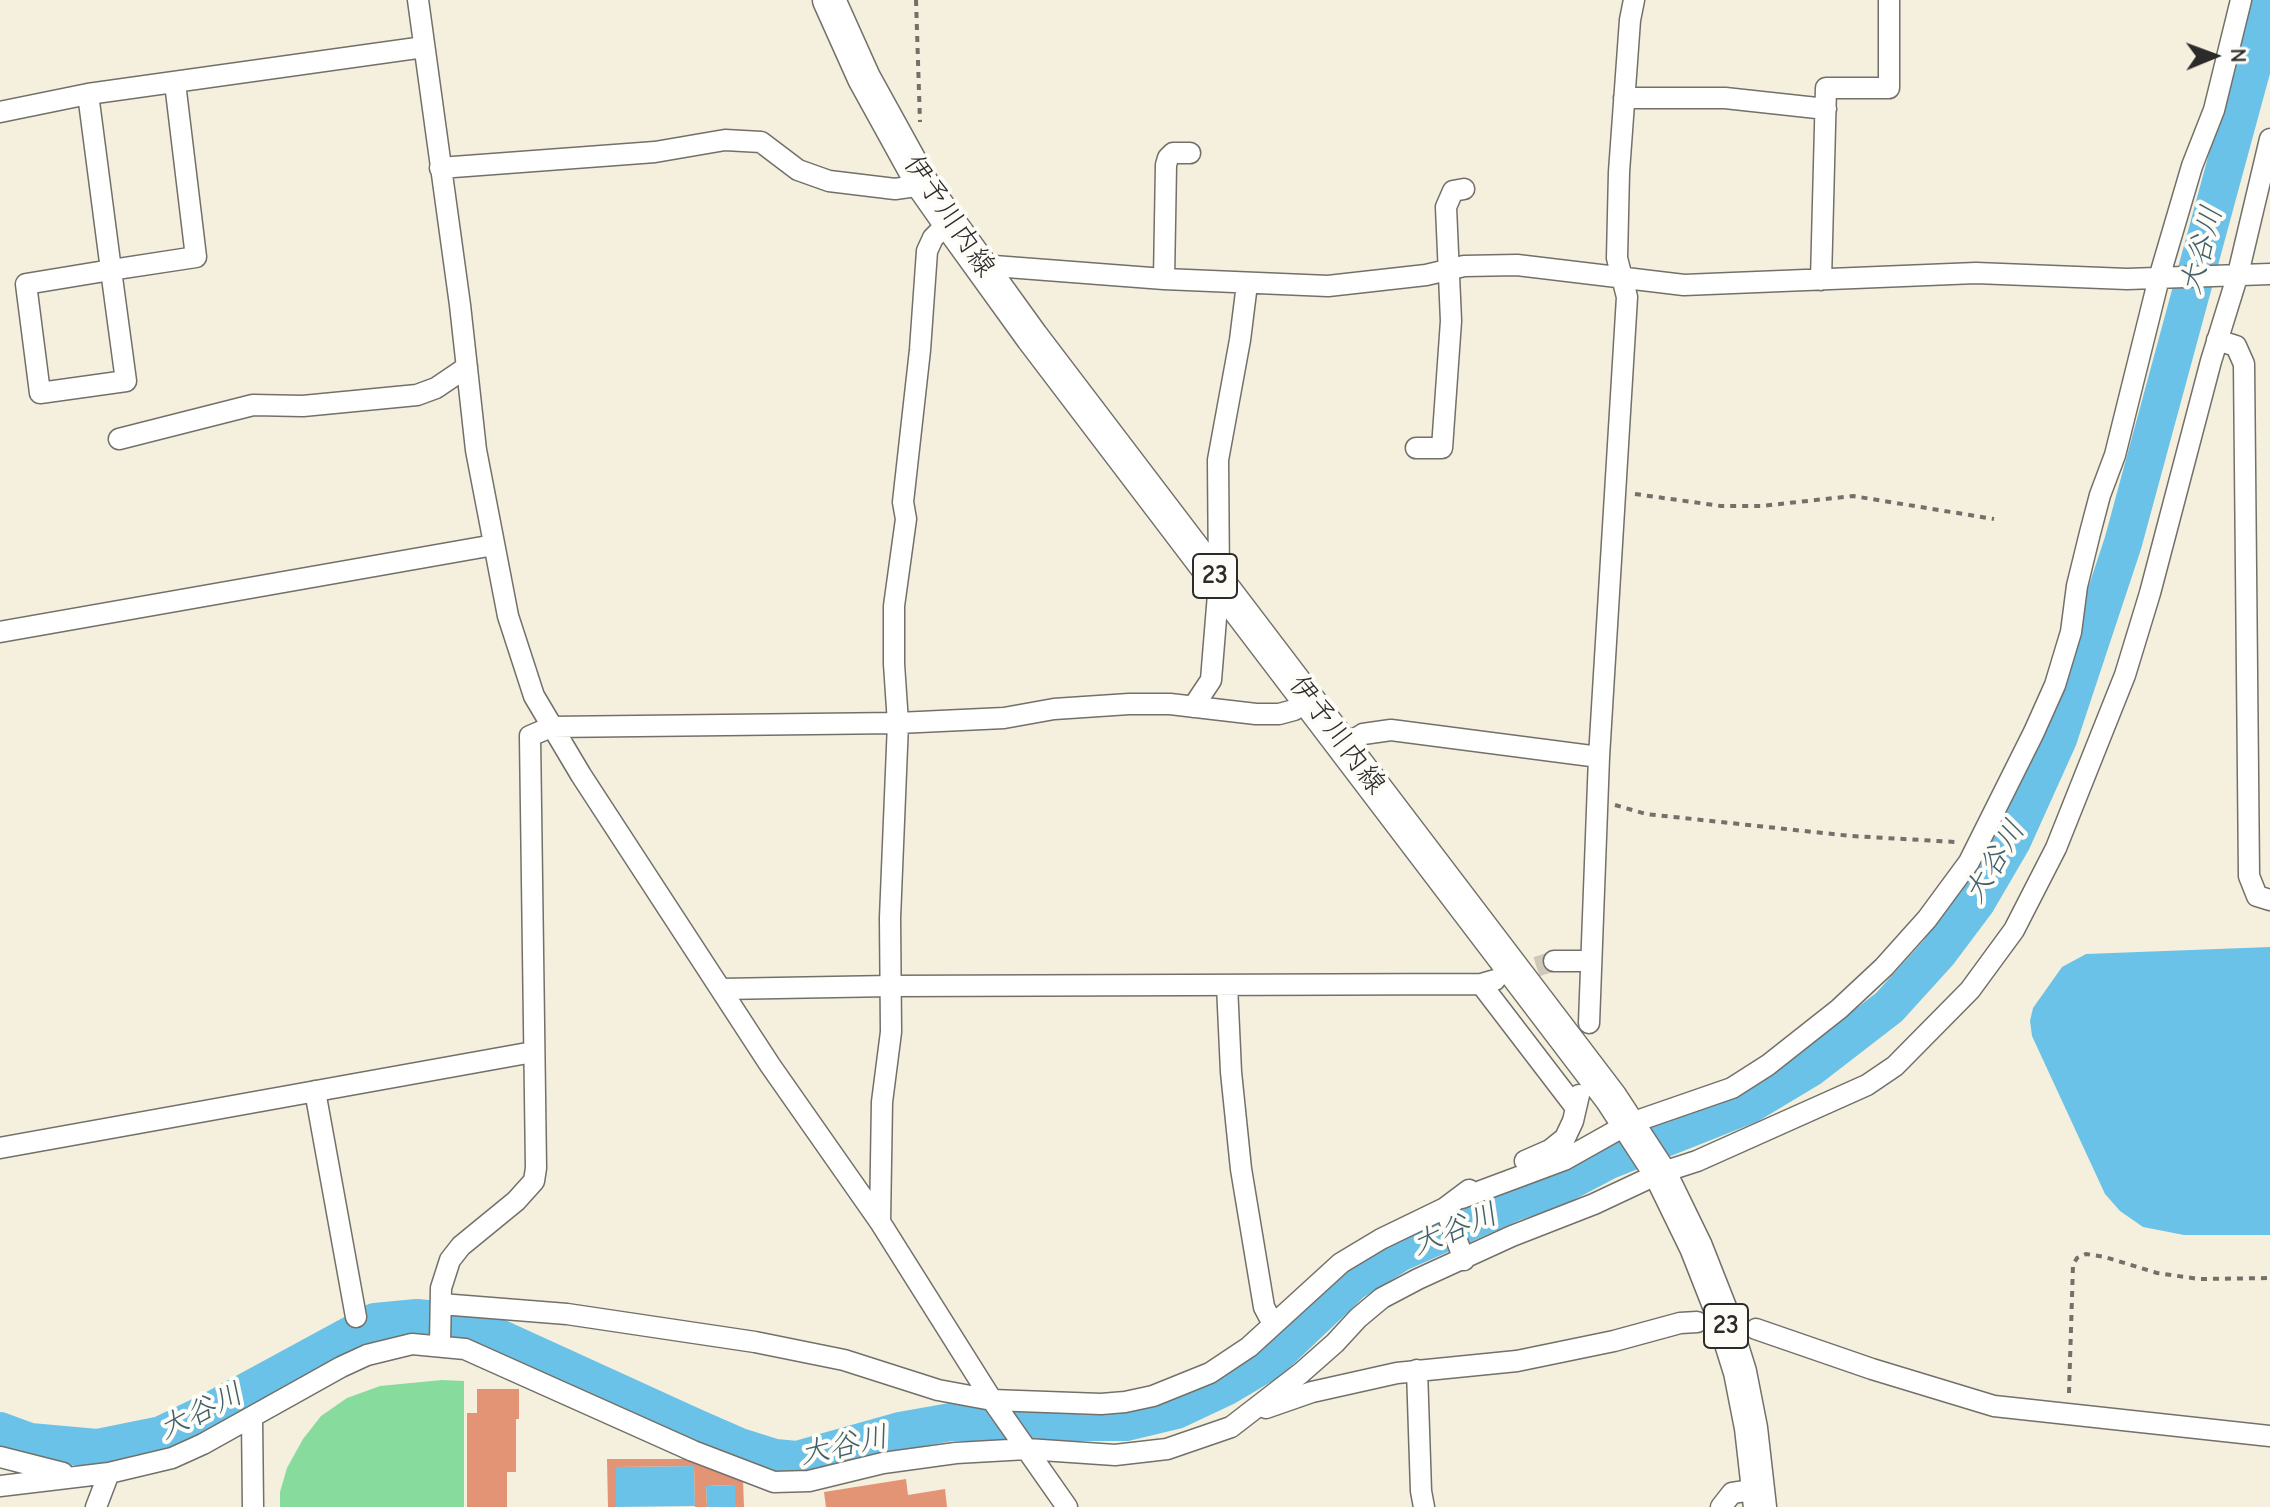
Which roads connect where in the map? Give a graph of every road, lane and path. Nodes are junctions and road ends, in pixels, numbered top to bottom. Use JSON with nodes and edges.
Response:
{"nodes":[{"id":1,"x":418,"y":0,"type":"edge"},
{"id":2,"x":829,"y":0,"type":"edge"},
{"id":3,"x":916,"y":0,"type":"edge"},
{"id":4,"x":1634,"y":0,"type":"edge"},
{"id":5,"x":1889,"y":0,"type":"edge"},
{"id":6,"x":2241,"y":0,"type":"edge"},
{"id":7,"x":424,"y":47,"type":"junction"},
{"id":8,"x":175,"y":83,"type":"junction"},
{"id":9,"x":88,"y":94,"type":"junction"},
{"id":10,"x":1624,"y":98,"type":"junction"},
{"id":11,"x":1826,"y":109,"type":"junction"},
{"id":12,"x":0,"y":112,"type":"edge"},
{"id":13,"x":920,"y":131,"type":"dead end"},
{"id":14,"x":2270,"y":142,"type":"edge"},
{"id":15,"x":1190,"y":153,"type":"dead end"},
{"id":16,"x":440,"y":168,"type":"junction"},
{"id":17,"x":923,"y":185,"type":"junction"},
{"id":18,"x":1464,"y":189,"type":"dead end"},
{"id":19,"x":949,"y":222,"type":"junction"},
{"id":20,"x":981,"y":265,"type":"junction"},
{"id":21,"x":1450,"y":269,"type":"junction"},
{"id":22,"x":111,"y":270,"type":"junction"},
{"id":23,"x":2232,"y":274,"type":"junction"},
{"id":24,"x":2270,"y":274,"type":"edge"},
{"id":25,"x":1620,"y":276,"type":"junction"},
{"id":26,"x":2163,"y":278,"type":"junction"},
{"id":27,"x":1164,"y":279,"type":"junction"},
{"id":28,"x":1821,"y":280,"type":"junction"},
{"id":29,"x":1247,"y":284,"type":"junction"},
{"id":30,"x":2217,"y":340,"type":"junction"},
{"id":31,"x":467,"y":367,"type":"junction"},
{"id":32,"x":119,"y":439,"type":"dead end"},
{"id":33,"x":1416,"y":448,"type":"dead end"},
{"id":34,"x":1615,"y":491,"type":"junction"},
{"id":35,"x":1994,"y":519,"type":"dead end"},
{"id":36,"x":494,"y":545,"type":"junction"},
{"id":37,"x":1219,"y":582,"type":"junction"},
{"id":38,"x":0,"y":632,"type":"edge"},
{"id":39,"x":1310,"y":699,"type":"junction"},
{"id":40,"x":1193,"y":707,"type":"junction"},
{"id":41,"x":898,"y":723,"type":"junction"},
{"id":42,"x":551,"y":727,"type":"junction"},
{"id":43,"x":1345,"y":745,"type":"junction"},
{"id":44,"x":1599,"y":757,"type":"junction"},
{"id":45,"x":1597,"y":800,"type":"junction"},
{"id":46,"x":1978,"y":843,"type":"junction"},
{"id":47,"x":2270,"y":900,"type":"edge"},
{"id":48,"x":1554,"y":961,"type":"tunnel mouth"},
{"id":49,"x":1591,"y":961,"type":"junction"},
{"id":50,"x":1227,"y":985,"type":"junction"},
{"id":51,"x":891,"y":986,"type":"junction"},
{"id":52,"x":721,"y":989,"type":"junction"},
{"id":53,"x":1589,"y":1023,"type":"dead end"},
{"id":54,"x":533,"y":1052,"type":"junction"},
{"id":55,"x":315,"y":1091,"type":"junction"},
{"id":56,"x":1643,"y":1146,"type":"junction"},
{"id":57,"x":0,"y":1148,"type":"edge"},
{"id":58,"x":1452,"y":1209,"type":"junction"},
{"id":59,"x":880,"y":1222,"type":"junction"},
{"id":60,"x":1462,"y":1255,"type":"junction"},
{"id":61,"x":2270,"y":1278,"type":"edge"},
{"id":62,"x":440,"y":1308,"type":"junction"},
{"id":63,"x":356,"y":1317,"type":"dead end"},
{"id":64,"x":1697,"y":1322,"type":"dead end"},
{"id":65,"x":1273,"y":1324,"type":"junction"},
{"id":66,"x":1756,"y":1329,"type":"dead end"},
{"id":67,"x":440,"y":1341,"type":"junction"},
{"id":68,"x":1417,"y":1370,"type":"junction"},
{"id":69,"x":994,"y":1404,"type":"junction"},
{"id":70,"x":1247,"y":1414,"type":"junction"},
{"id":71,"x":2068,"y":1416,"type":"junction"},
{"id":72,"x":252,"y":1417,"type":"junction"},
{"id":73,"x":2270,"y":1436,"type":"edge"},
{"id":74,"x":1025,"y":1446,"type":"junction"},
{"id":75,"x":0,"y":1457,"type":"edge"},
{"id":76,"x":109,"y":1473,"type":"junction"},
{"id":77,"x":75,"y":1476,"type":"junction"},
{"id":78,"x":0,"y":1486,"type":"edge"},
{"id":79,"x":1759,"y":1498,"type":"edge"},
{"id":80,"x":96,"y":1507,"type":"edge"},
{"id":81,"x":253,"y":1507,"type":"edge"},
{"id":82,"x":1067,"y":1507,"type":"edge"},
{"id":83,"x":1424,"y":1507,"type":"edge"},
{"id":84,"x":1721,"y":1507,"type":"edge"}],
"edges":[{"from":1,"to":7,"type":"street"},
{"from":2,"to":17,"type":"main road","name":"伊予川内線","number":"23"},
{"from":3,"to":13,"type":"path"},
{"from":4,"to":10,"type":"street"},
{"from":5,"to":11,"type":"street"},
{"from":6,"to":26,"type":"street"},
{"from":7,"to":8,"type":"street"},
{"from":7,"to":16,"type":"street"},
{"from":8,"to":9,"type":"street"},
{"from":8,"to":22,"type":"street"},
{"from":9,"to":12,"type":"street"},
{"from":9,"to":22,"type":"street"},
{"from":10,"to":11,"type":"street"},
{"from":10,"to":25,"type":"street"},
{"from":11,"to":28,"type":"street"},
{"from":14,"to":23,"type":"street"},
{"from":15,"to":27,"type":"street"},
{"from":16,"to":17,"type":"street"},
{"from":16,"to":31,"type":"street"},
{"from":17,"to":19,"type":"main road","name":"伊予川内線","number":"23"},
{"from":18,"to":21,"type":"street"},
{"from":19,"to":20,"type":"main road","name":"伊予川内線","number":"23"},
{"from":19,"to":41,"type":"street"},
{"from":20,"to":27,"type":"street"},
{"from":20,"to":37,"type":"main road","name":"伊予川内線","number":"23"},
{"from":21,"to":25,"type":"street"},
{"from":21,"to":29,"type":"street"},
{"from":21,"to":33,"type":"street"},
{"from":22,"to":22,"type":"street"},
{"from":23,"to":24,"type":"street"},
{"from":23,"to":26,"type":"street"},
{"from":23,"to":30,"type":"street"},
{"from":25,"to":28,"type":"street"},
{"from":25,"to":34,"type":"street"},
{"from":26,"to":28,"type":"street"},
{"from":26,"to":46,"type":"street"},
{"from":27,"to":29,"type":"street"},
{"from":29,"to":37,"type":"street"},
{"from":30,"to":47,"type":"street"},
{"from":30,"to":56,"type":"street"},
{"from":31,"to":32,"type":"street"},
{"from":31,"to":36,"type":"street"},
{"from":34,"to":35,"type":"path"},
{"from":34,"to":44,"type":"street"},
{"from":36,"to":38,"type":"street"},
{"from":36,"to":42,"type":"street"},
{"from":37,"to":39,"type":"main road","name":"伊予川内線","number":"23"},
{"from":37,"to":40,"type":"street"},
{"from":39,"to":40,"type":"street"},
{"from":39,"to":43,"type":"main road","name":"伊予川内線","number":"23"},
{"from":40,"to":41,"type":"street"},
{"from":41,"to":42,"type":"street"},
{"from":41,"to":51,"type":"street"},
{"from":42,"to":52,"type":"street"},
{"from":42,"to":54,"type":"street"},
{"from":43,"to":44,"type":"street"},
{"from":43,"to":56,"type":"main road","name":"伊予川内線","number":"23"},
{"from":44,"to":45,"type":"street"},
{"from":45,"to":46,"type":"path"},
{"from":45,"to":49,"type":"street"},
{"from":46,"to":56,"type":"street"},
{"from":48,"to":49,"type":"street"},
{"from":49,"to":53,"type":"street"},
{"from":50,"to":51,"type":"street"},
{"from":50,"to":58,"type":"street"},
{"from":50,"to":65,"type":"street"},
{"from":51,"to":52,"type":"street"},
{"from":51,"to":59,"type":"street"},
{"from":52,"to":59,"type":"street"},
{"from":54,"to":55,"type":"street"},
{"from":54,"to":62,"type":"street"},
{"from":55,"to":57,"type":"street"},
{"from":55,"to":63,"type":"street"},
{"from":56,"to":58,"type":"street"},
{"from":56,"to":60,"type":"street"},
{"from":56,"to":79,"type":"main road","name":"伊予川内線","number":"23"},
{"from":58,"to":60,"type":"street"},
{"from":58,"to":65,"type":"street"},
{"from":59,"to":69,"type":"street"},
{"from":60,"to":70,"type":"street"},
{"from":61,"to":71,"type":"path"},
{"from":62,"to":67,"type":"street"},
{"from":62,"to":69,"type":"street"},
{"from":64,"to":68,"type":"street"},
{"from":65,"to":69,"type":"street"},
{"from":66,"to":71,"type":"street"},
{"from":67,"to":72,"type":"street"},
{"from":67,"to":74,"type":"street"},
{"from":68,"to":70,"type":"street"},
{"from":68,"to":83,"type":"street"},
{"from":69,"to":74,"type":"street"},
{"from":70,"to":74,"type":"street"},
{"from":71,"to":73,"type":"street"},
{"from":72,"to":76,"type":"street"},
{"from":72,"to":81,"type":"street"},
{"from":74,"to":82,"type":"street"},
{"from":75,"to":77,"type":"street"},
{"from":76,"to":77,"type":"street"},
{"from":76,"to":80,"type":"street"},
{"from":77,"to":78,"type":"street"},
{"from":79,"to":84,"type":"street"}]}
